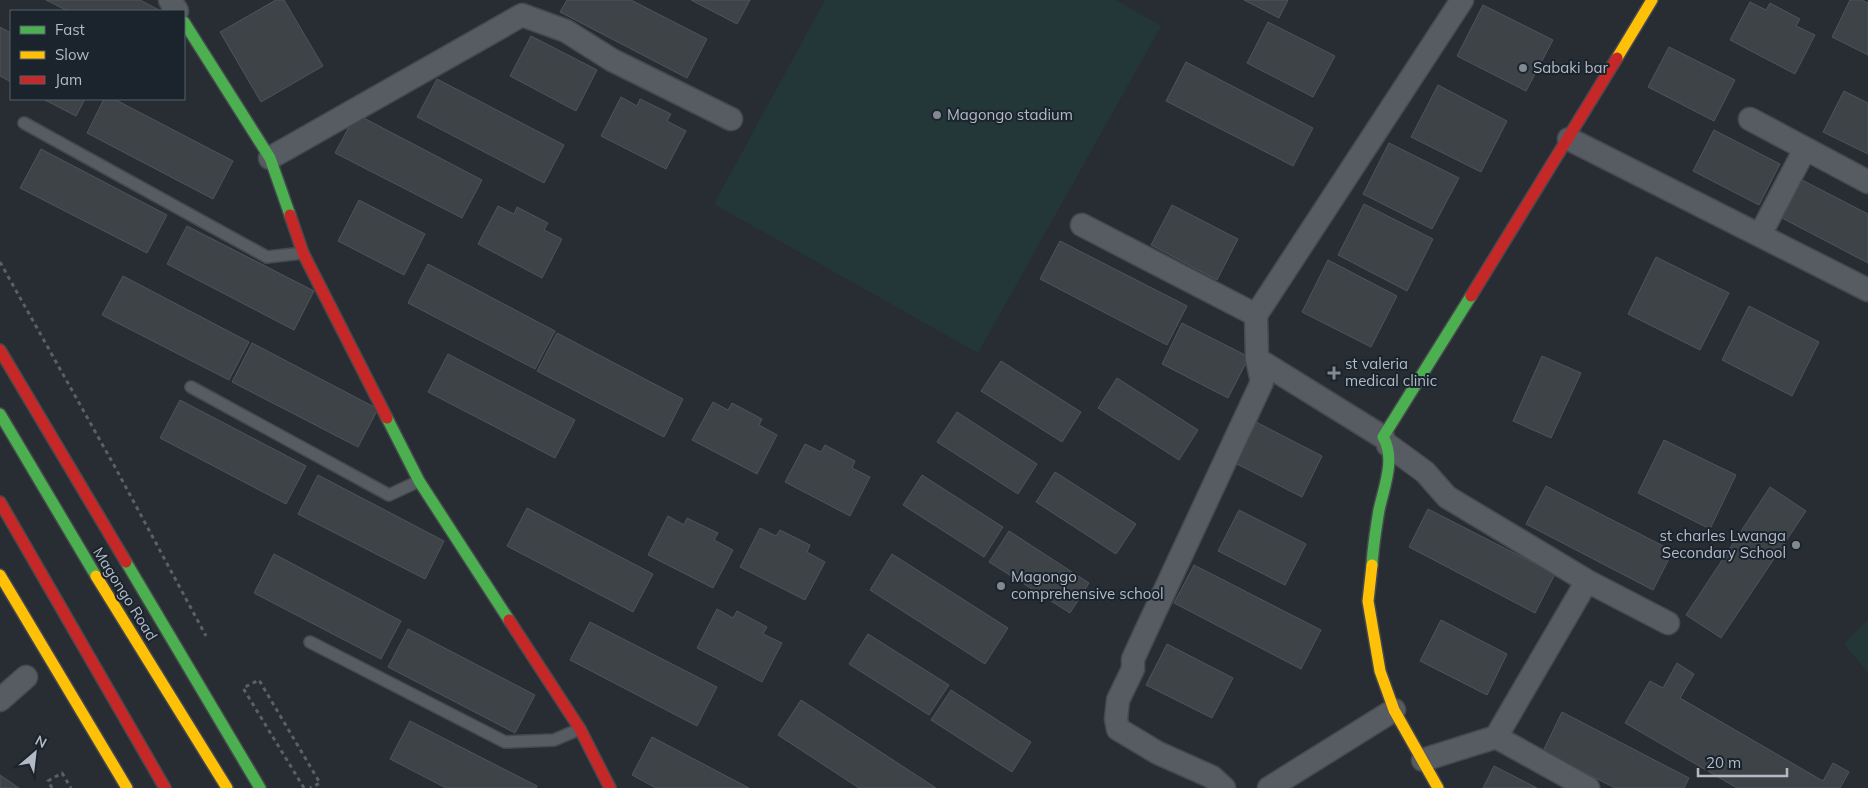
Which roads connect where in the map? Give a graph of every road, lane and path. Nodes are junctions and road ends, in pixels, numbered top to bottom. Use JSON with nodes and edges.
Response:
{"nodes":[{"id":1,"x":1462,"y":0,"type":"edge"},
{"id":2,"x":1652,"y":0,"type":"edge"},
{"id":3,"x":185,"y":24,"type":"edge"},
{"id":4,"x":731,"y":119,"type":"dead end"},
{"id":5,"x":1750,"y":119,"type":"dead end"},
{"id":6,"x":24,"y":122,"type":"dead end"},
{"id":7,"x":1569,"y":140,"type":"junction"},
{"id":8,"x":1805,"y":149,"type":"junction"},
{"id":9,"x":270,"y":158,"type":"junction"},
{"id":10,"x":1868,"y":182,"type":"edge"},
{"id":11,"x":1082,"y":225,"type":"dead end"},
{"id":12,"x":1760,"y":235,"type":"junction"},
{"id":13,"x":303,"y":253,"type":"junction"},
{"id":14,"x":0,"y":262,"type":"edge"},
{"id":15,"x":1868,"y":290,"type":"edge"},
{"id":16,"x":1256,"y":316,"type":"junction"},
{"id":17,"x":0,"y":350,"type":"edge"},
{"id":18,"x":1257,"y":359,"type":"junction"},
{"id":19,"x":191,"y":387,"type":"dead end"},
{"id":20,"x":0,"y":414,"type":"edge"},
{"id":21,"x":1386,"y":441,"type":"junction"},
{"id":22,"x":419,"y":481,"type":"junction"},
{"id":23,"x":0,"y":502,"type":"edge"},
{"id":24,"x":0,"y":575,"type":"edge"},
{"id":25,"x":1587,"y":581,"type":"junction"},
{"id":26,"x":1668,"y":623,"type":"dead end"},
{"id":27,"x":209,"y":641,"type":"dead end"},
{"id":28,"x":310,"y":642,"type":"dead end"},
{"id":29,"x":26,"y":677,"type":"dead end"},
{"id":30,"x":0,"y":700,"type":"edge"},
{"id":31,"x":1394,"y":710,"type":"junction"},
{"id":32,"x":580,"y":729,"type":"junction"},
{"id":33,"x":1496,"y":737,"type":"junction"},
{"id":34,"x":1423,"y":760,"type":"junction"},
{"id":35,"x":52,"y":788,"type":"edge"},
{"id":36,"x":71,"y":788,"type":"edge"},
{"id":37,"x":127,"y":788,"type":"edge"},
{"id":38,"x":165,"y":788,"type":"edge"},
{"id":39,"x":227,"y":788,"type":"edge"},
{"id":40,"x":260,"y":788,"type":"edge"},
{"id":41,"x":304,"y":788,"type":"edge"},
{"id":42,"x":310,"y":788,"type":"edge"},
{"id":43,"x":610,"y":788,"type":"edge"},
{"id":44,"x":1224,"y":788,"type":"edge"},
{"id":45,"x":1269,"y":788,"type":"edge"},
{"id":46,"x":1438,"y":788,"type":"edge"},
{"id":47,"x":1588,"y":788,"type":"edge"}],
"edges":[{"from":1,"to":16,"type":"street"},
{"from":2,"to":7,"type":"street"},
{"from":3,"to":9,"type":"street"},
{"from":4,"to":9,"type":"street"},
{"from":5,"to":8,"type":"street"},
{"from":6,"to":13,"type":"lane"},
{"from":7,"to":12,"type":"street"},
{"from":7,"to":21,"type":"street"},
{"from":8,"to":10,"type":"street"},
{"from":8,"to":12,"type":"street"},
{"from":9,"to":13,"type":"street"},
{"from":11,"to":16,"type":"street"},
{"from":12,"to":15,"type":"street"},
{"from":13,"to":22,"type":"street"},
{"from":14,"to":27,"type":"path"},
{"from":16,"to":18,"type":"street"},
{"from":17,"to":40,"type":"street"},
{"from":18,"to":21,"type":"street"},
{"from":18,"to":44,"type":"street"},
{"from":19,"to":22,"type":"lane"},
{"from":20,"to":39,"type":"street","name":"Magongo Road"},
{"from":21,"to":25,"type":"street"},
{"from":21,"to":31,"type":"street"},
{"from":22,"to":32,"type":"street"},
{"from":23,"to":38,"type":"street"},
{"from":24,"to":37,"type":"street"},
{"from":25,"to":26,"type":"street"},
{"from":25,"to":33,"type":"street"},
{"from":28,"to":32,"type":"lane"},
{"from":29,"to":30,"type":"street"},
{"from":31,"to":34,"type":"street"},
{"from":31,"to":45,"type":"street"},
{"from":32,"to":43,"type":"street"},
{"from":33,"to":34,"type":"street"},
{"from":33,"to":47,"type":"street"},
{"from":34,"to":46,"type":"street"},
{"from":35,"to":36,"type":"path"},
{"from":41,"to":42,"type":"path"}]}
